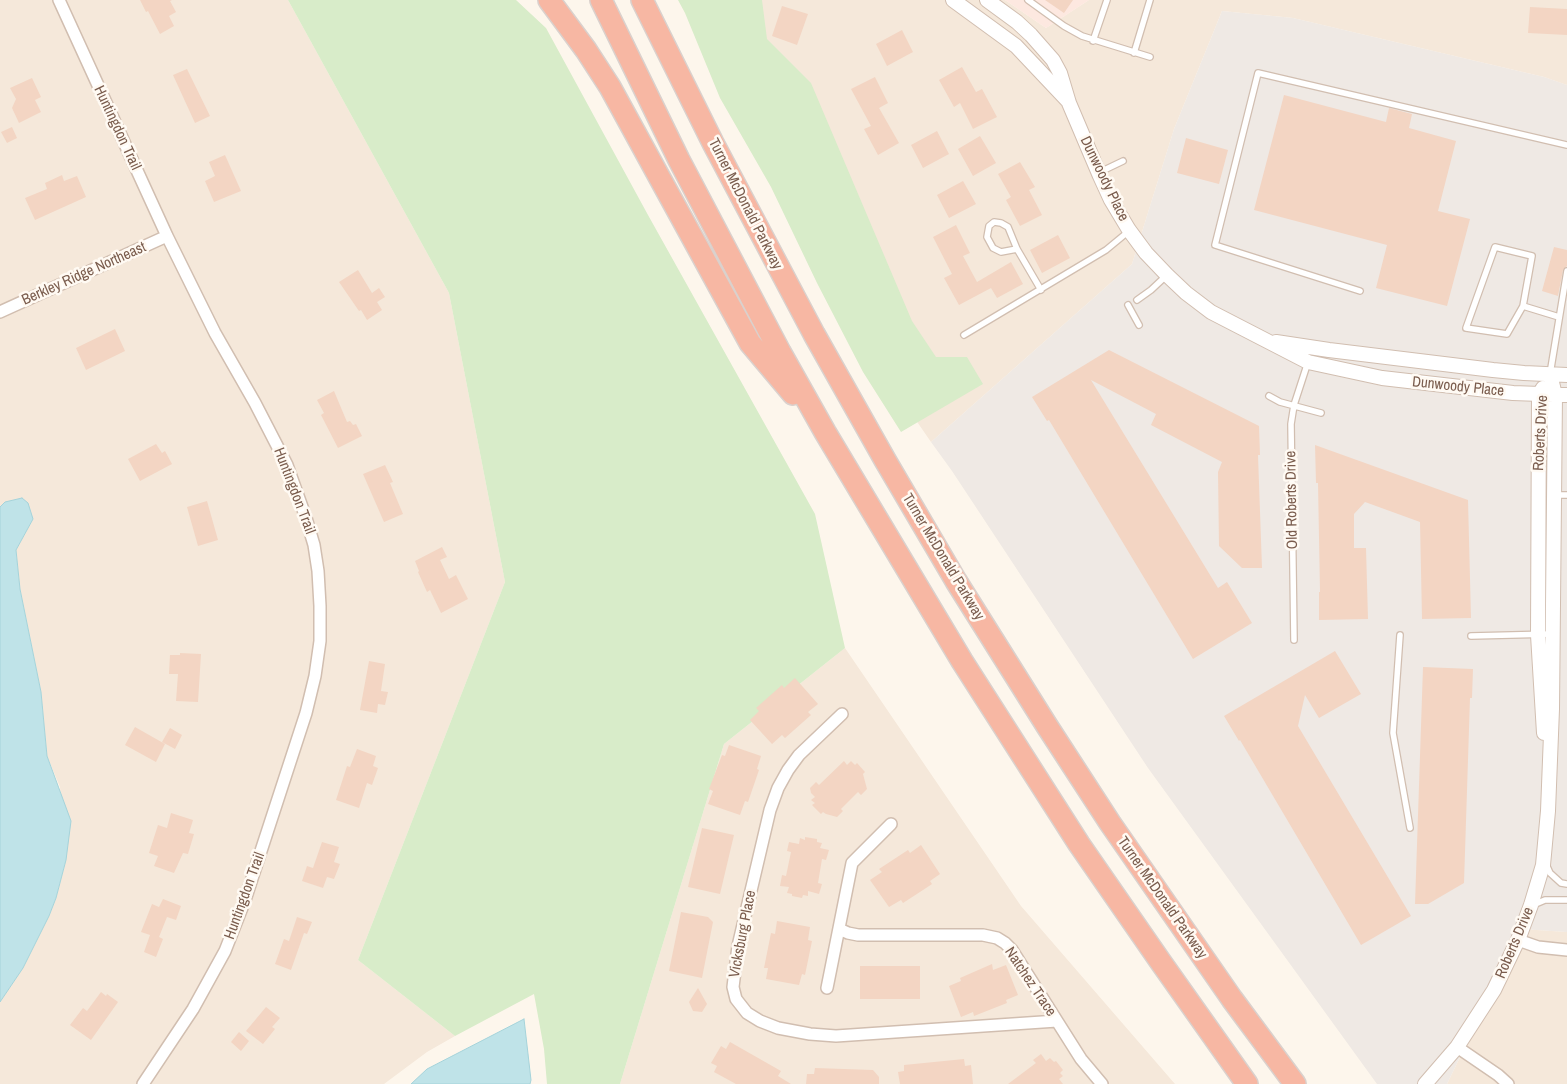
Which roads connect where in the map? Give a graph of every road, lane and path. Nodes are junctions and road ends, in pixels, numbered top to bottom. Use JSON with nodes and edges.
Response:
{"nodes":[{"id":1,"x":59,"y":0,"type":"edge"},
{"id":2,"x":549,"y":0,"type":"edge"},
{"id":3,"x":601,"y":0,"type":"edge"},
{"id":4,"x":642,"y":0,"type":"edge"},
{"id":5,"x":953,"y":0,"type":"edge"},
{"id":6,"x":987,"y":0,"type":"edge"},
{"id":7,"x":1028,"y":0,"type":"edge"},
{"id":8,"x":1107,"y":0,"type":"edge"},
{"id":9,"x":1150,"y":0,"type":"edge"},
{"id":10,"x":1092,"y":41,"type":"junction"},
{"id":11,"x":1134,"y":53,"type":"junction"},
{"id":12,"x":1150,"y":57,"type":"dead end"},
{"id":13,"x":1069,"y":103,"type":"junction"},
{"id":14,"x":1567,"y":146,"type":"edge"},
{"id":15,"x":1123,"y":161,"type":"dead end"},
{"id":16,"x":1098,"y":172,"type":"junction"},
{"id":17,"x":1129,"y":230,"type":"junction"},
{"id":18,"x":167,"y":236,"type":"junction"},
{"id":19,"x":1017,"y":250,"type":"junction"},
{"id":20,"x":1567,"y":271,"type":"edge"},
{"id":21,"x":1167,"y":275,"type":"junction"},
{"id":22,"x":1041,"y":290,"type":"junction"},
{"id":23,"x":1360,"y":292,"type":"dead end"},
{"id":24,"x":1137,"y":300,"type":"dead end"},
{"id":25,"x":1128,"y":305,"type":"dead end"},
{"id":26,"x":1523,"y":306,"type":"junction"},
{"id":27,"x":0,"y":312,"type":"edge"},
{"id":28,"x":1559,"y":317,"type":"junction"},
{"id":29,"x":1139,"y":325,"type":"dead end"},
{"id":30,"x":964,"y":335,"type":"dead end"},
{"id":31,"x":1266,"y":340,"type":"junction"},
{"id":32,"x":1308,"y":362,"type":"junction"},
{"id":33,"x":1550,"y":374,"type":"junction"},
{"id":34,"x":1567,"y":374,"type":"edge"},
{"id":35,"x":1539,"y":395,"type":"junction"},
{"id":36,"x":1561,"y":395,"type":"edge"},
{"id":37,"x":1269,"y":396,"type":"dead end"},
{"id":38,"x":1294,"y":406,"type":"junction"},
{"id":39,"x":1321,"y":413,"type":"dead end"},
{"id":40,"x":825,"y":432,"type":"junction"},
{"id":41,"x":1561,"y":495,"type":"edge"},
{"id":42,"x":1552,"y":634,"type":"junction"},
{"id":43,"x":1400,"y":635,"type":"dead end"},
{"id":44,"x":1538,"y":635,"type":"junction"},
{"id":45,"x":1471,"y":636,"type":"dead end"},
{"id":46,"x":1294,"y":640,"type":"dead end"},
{"id":47,"x":842,"y":714,"type":"dead end"},
{"id":48,"x":1548,"y":781,"type":"junction"},
{"id":49,"x":891,"y":824,"type":"dead end"},
{"id":50,"x":1410,"y":828,"type":"dead end"},
{"id":51,"x":1544,"y":859,"type":"junction"},
{"id":52,"x":1567,"y":884,"type":"edge"},
{"id":53,"x":1567,"y":900,"type":"edge"},
{"id":54,"x":1532,"y":905,"type":"junction"},
{"id":55,"x":839,"y":928,"type":"junction"},
{"id":56,"x":1518,"y":940,"type":"junction"},
{"id":57,"x":1567,"y":950,"type":"edge"},
{"id":58,"x":827,"y":988,"type":"dead end"},
{"id":59,"x":1057,"y":1022,"type":"junction"},
{"id":60,"x":1457,"y":1047,"type":"junction"},
{"id":61,"x":143,"y":1084,"type":"edge"},
{"id":62,"x":1102,"y":1084,"type":"edge"},
{"id":63,"x":1247,"y":1084,"type":"edge"},
{"id":64,"x":1295,"y":1084,"type":"edge"},
{"id":65,"x":1425,"y":1084,"type":"edge"},
{"id":66,"x":1508,"y":1084,"type":"edge"}],
"edges":[{"from":1,"to":18,"type":"street","name":"Huntingdon Trail"},
{"from":2,"to":40,"type":"highway"},
{"from":3,"to":40,"type":"highway"},
{"from":4,"to":64,"type":"highway","name":"Turner McDonald Parkway"},
{"from":5,"to":13,"type":"street","name":"Dunwoody Place"},
{"from":6,"to":13,"type":"street","name":"Dunwoody Place"},
{"from":7,"to":10,"type":"lane"},
{"from":8,"to":10,"type":"lane"},
{"from":9,"to":11,"type":"lane"},
{"from":10,"to":11,"type":"lane"},
{"from":11,"to":12,"type":"lane"},
{"from":13,"to":16,"type":"street","name":"Dunwoody Place"},
{"from":14,"to":23,"type":"lane"},
{"from":15,"to":16,"type":"lane"},
{"from":16,"to":17,"type":"street","name":"Dunwoody Place"},
{"from":17,"to":21,"type":"street","name":"Dunwoody Place"},
{"from":17,"to":22,"type":"lane"},
{"from":18,"to":27,"type":"street","name":"Berkley Ridge Northeast"},
{"from":18,"to":61,"type":"street","name":"Huntingdon Trail"},
{"from":19,"to":19,"type":"lane"},
{"from":19,"to":22,"type":"lane"},
{"from":20,"to":28,"type":"lane"},
{"from":21,"to":24,"type":"lane"},
{"from":21,"to":31,"type":"street","name":"Dunwoody Place"},
{"from":22,"to":30,"type":"lane"},
{"from":25,"to":29,"type":"lane"},
{"from":26,"to":26,"type":"lane"},
{"from":26,"to":28,"type":"lane"},
{"from":28,"to":33,"type":"lane"},
{"from":31,"to":32,"type":"street","name":"Dunwoody Place"},
{"from":31,"to":33,"type":"street","name":"Dunwoody Place"},
{"from":32,"to":35,"type":"street","name":"Dunwoody Place"},
{"from":32,"to":38,"type":"lane","name":"Old Roberts Drive"},
{"from":33,"to":34,"type":"street","name":"Dunwoody Place"},
{"from":33,"to":35,"type":"street","name":"Roberts Drive"},
{"from":33,"to":36,"type":"street","name":"Roberts Drive"},
{"from":35,"to":36,"type":"street","name":"Dunwoody Place"},
{"from":35,"to":44,"type":"street","name":"Roberts Drive"},
{"from":36,"to":41,"type":"street","name":"Roberts Drive"},
{"from":37,"to":38,"type":"lane"},
{"from":38,"to":39,"type":"lane"},
{"from":38,"to":46,"type":"lane","name":"Old Roberts Drive"},
{"from":40,"to":63,"type":"highway"},
{"from":41,"to":42,"type":"street","name":"Roberts Drive"},
{"from":42,"to":44,"type":"lane"},
{"from":42,"to":48,"type":"street","name":"Roberts Drive"},
{"from":43,"to":50,"type":"lane"},
{"from":44,"to":45,"type":"lane"},
{"from":44,"to":48,"type":"street","name":"Roberts Drive"},
{"from":47,"to":59,"type":"street","name":"Vicksburg Place"},
{"from":48,"to":51,"type":"street","name":"Roberts Drive"},
{"from":49,"to":55,"type":"street"},
{"from":51,"to":52,"type":"lane"},
{"from":51,"to":54,"type":"street","name":"Roberts Drive"},
{"from":53,"to":54,"type":"lane"},
{"from":54,"to":56,"type":"street","name":"Roberts Drive"},
{"from":55,"to":58,"type":"street"},
{"from":55,"to":59,"type":"street","name":"Natchez Trace"},
{"from":56,"to":57,"type":"street"},
{"from":56,"to":60,"type":"street","name":"Roberts Drive"},
{"from":59,"to":62,"type":"street","name":"Natchez Trace"},
{"from":60,"to":65,"type":"street","name":"Roberts Drive"},
{"from":60,"to":66,"type":"street"}]}
